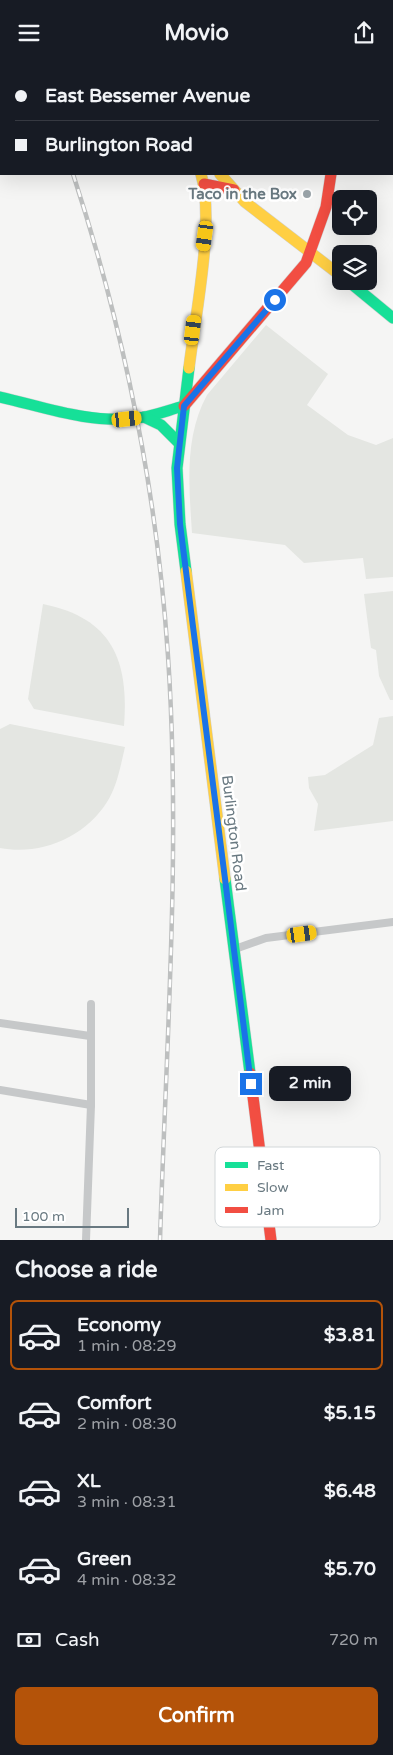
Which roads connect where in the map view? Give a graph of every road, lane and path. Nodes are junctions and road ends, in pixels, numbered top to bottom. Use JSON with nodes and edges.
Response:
{"nodes":[{"id":1,"x":222,"y":175,"type":"edge"},
{"id":2,"x":330,"y":175,"type":"edge"},
{"id":3,"x":202,"y":179,"type":"edge"},
{"id":4,"x":235,"y":190,"type":"junction"},
{"id":5,"x":311,"y":252,"type":"junction"},
{"id":6,"x":332,"y":269,"type":"edge"},
{"id":7,"x":359,"y":290,"type":"edge"},
{"id":8,"x":393,"y":318,"type":"edge"},
{"id":9,"x":0,"y":397,"type":"edge"},
{"id":10,"x":184,"y":406,"type":"junction"},
{"id":11,"x":144,"y":417,"type":"junction"},
{"id":12,"x":180,"y":443,"type":"junction"},
{"id":13,"x":393,"y":922,"type":"edge"},
{"id":14,"x":235,"y":949,"type":"junction"},
{"id":15,"x":91,"y":1004,"type":"dead end"},
{"id":16,"x":0,"y":1023,"type":"edge"},
{"id":17,"x":90,"y":1036,"type":"junction"},
{"id":18,"x":0,"y":1090,"type":"edge"},
{"id":19,"x":91,"y":1105,"type":"junction"},
{"id":20,"x":259,"y":1147,"type":"edge"},
{"id":21,"x":269,"y":1227,"type":"edge"},
{"id":22,"x":86,"y":1240,"type":"edge"},
{"id":23,"x":271,"y":1240,"type":"edge"}],
"edges":[{"from":1,"to":4,"type":"main road"},
{"from":2,"to":5,"type":"main road"},
{"from":3,"to":4,"type":"main road"},
{"from":3,"to":10,"type":"main road","name":"Burlington Road"},
{"from":4,"to":5,"type":"main road"},
{"from":5,"to":6,"type":"main road"},
{"from":5,"to":10,"type":"main road"},
{"from":7,"to":8,"type":"main road"},
{"from":9,"to":11,"type":"main road"},
{"from":10,"to":11,"type":"main road"},
{"from":10,"to":12,"type":"main road","name":"Burlington Road"},
{"from":11,"to":12,"type":"main road"},
{"from":12,"to":14,"type":"main road","name":"Burlington Road"},
{"from":13,"to":14,"type":"street"},
{"from":14,"to":20,"type":"main road","name":"Burlington Road"},
{"from":15,"to":17,"type":"street"},
{"from":16,"to":17,"type":"street"},
{"from":17,"to":19,"type":"street"},
{"from":18,"to":19,"type":"street"},
{"from":19,"to":22,"type":"street"},
{"from":21,"to":23,"type":"main road","name":"Burlington Road"}]}
